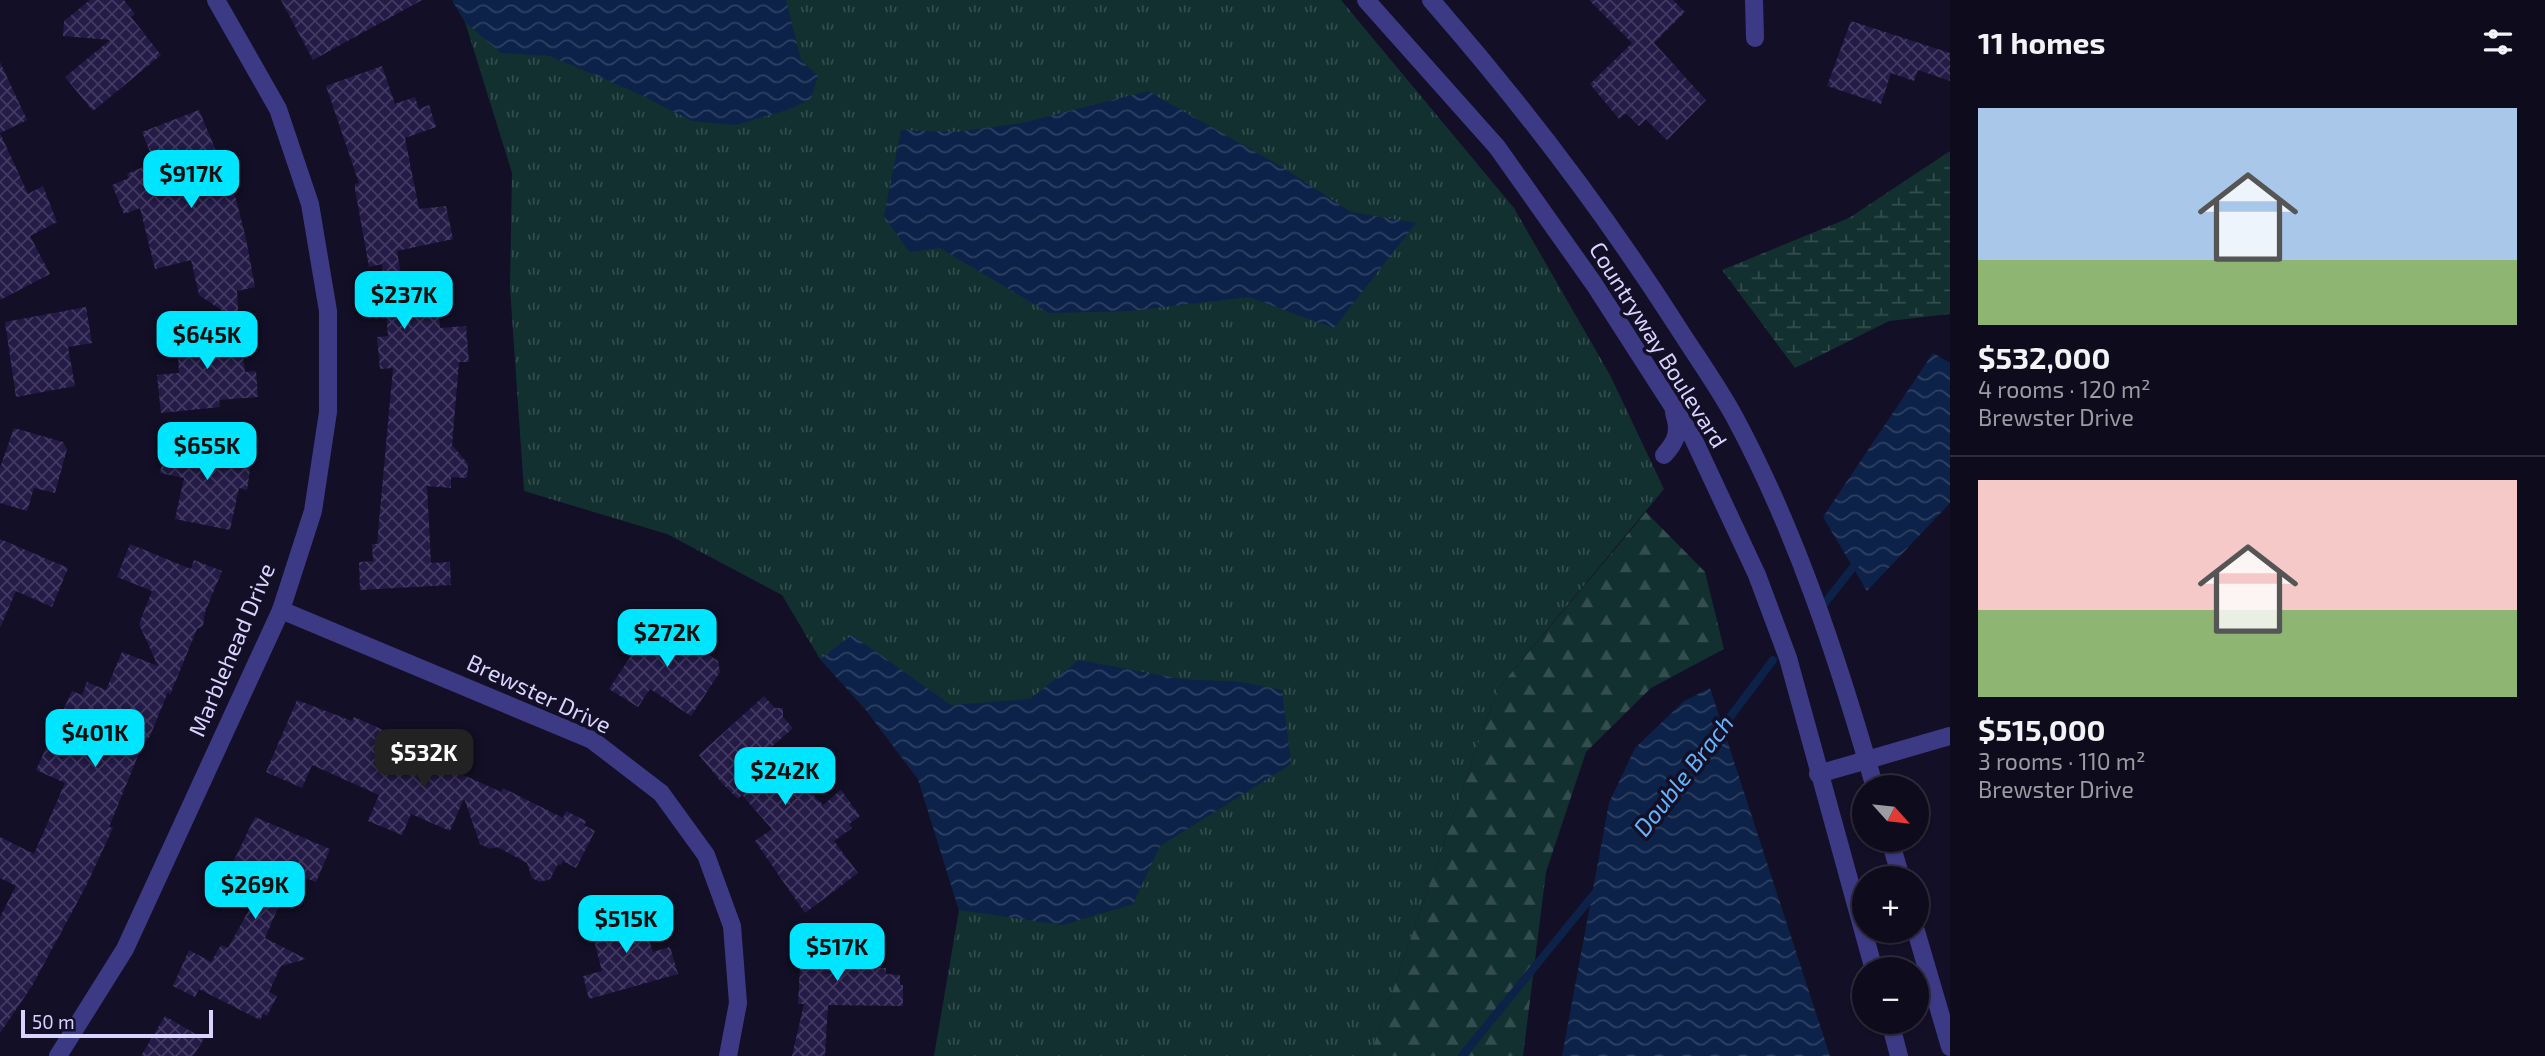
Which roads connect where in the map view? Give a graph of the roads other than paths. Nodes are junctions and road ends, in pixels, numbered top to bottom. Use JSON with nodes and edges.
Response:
{"nodes":[{"id":1,"x":216,"y":0,"type":"edge"},
{"id":2,"x":1432,"y":0,"type":"edge"},
{"id":3,"x":1754,"y":0,"type":"edge"},
{"id":4,"x":1376,"y":3,"type":"edge"},
{"id":5,"x":1755,"y":38,"type":"dead end"},
{"id":6,"x":1672,"y":406,"type":"junction"},
{"id":7,"x":1664,"y":455,"type":"dead end"},
{"id":8,"x":281,"y":610,"type":"junction"},
{"id":9,"x":1950,"y":736,"type":"edge"},
{"id":10,"x":1867,"y":760,"type":"junction"},
{"id":11,"x":1818,"y":774,"type":"junction"},
{"id":12,"x":1871,"y":775,"type":"edge"},
{"id":13,"x":1920,"y":943,"type":"edge"},
{"id":14,"x":1870,"y":957,"type":"edge"},
{"id":15,"x":1893,"y":1034,"type":"edge"},
{"id":16,"x":1950,"y":1047,"type":"edge"},
{"id":17,"x":58,"y":1056,"type":"edge"},
{"id":18,"x":728,"y":1056,"type":"edge"},
{"id":19,"x":1899,"y":1056,"type":"edge"}],
"edges":[{"from":1,"to":8,"type":"street","name":"Marblehead Drive"},
{"from":2,"to":10,"type":"street","name":"Countryway Boulevard"},
{"from":3,"to":5,"type":"street"},
{"from":4,"to":6,"type":"street","name":"Countryway Boulevard"},
{"from":6,"to":7,"type":"street"},
{"from":6,"to":11,"type":"street","name":"Countryway Boulevard"},
{"from":8,"to":17,"type":"street","name":"Marblehead Drive"},
{"from":8,"to":18,"type":"street","name":"Brewster Drive"},
{"from":9,"to":10,"type":"street"},
{"from":10,"to":11,"type":"street"},
{"from":10,"to":12,"type":"street","name":"Countryway Boulevard"},
{"from":11,"to":14,"type":"street","name":"Countryway Boulevard"},
{"from":13,"to":16,"type":"street"},
{"from":15,"to":19,"type":"street"}]}
